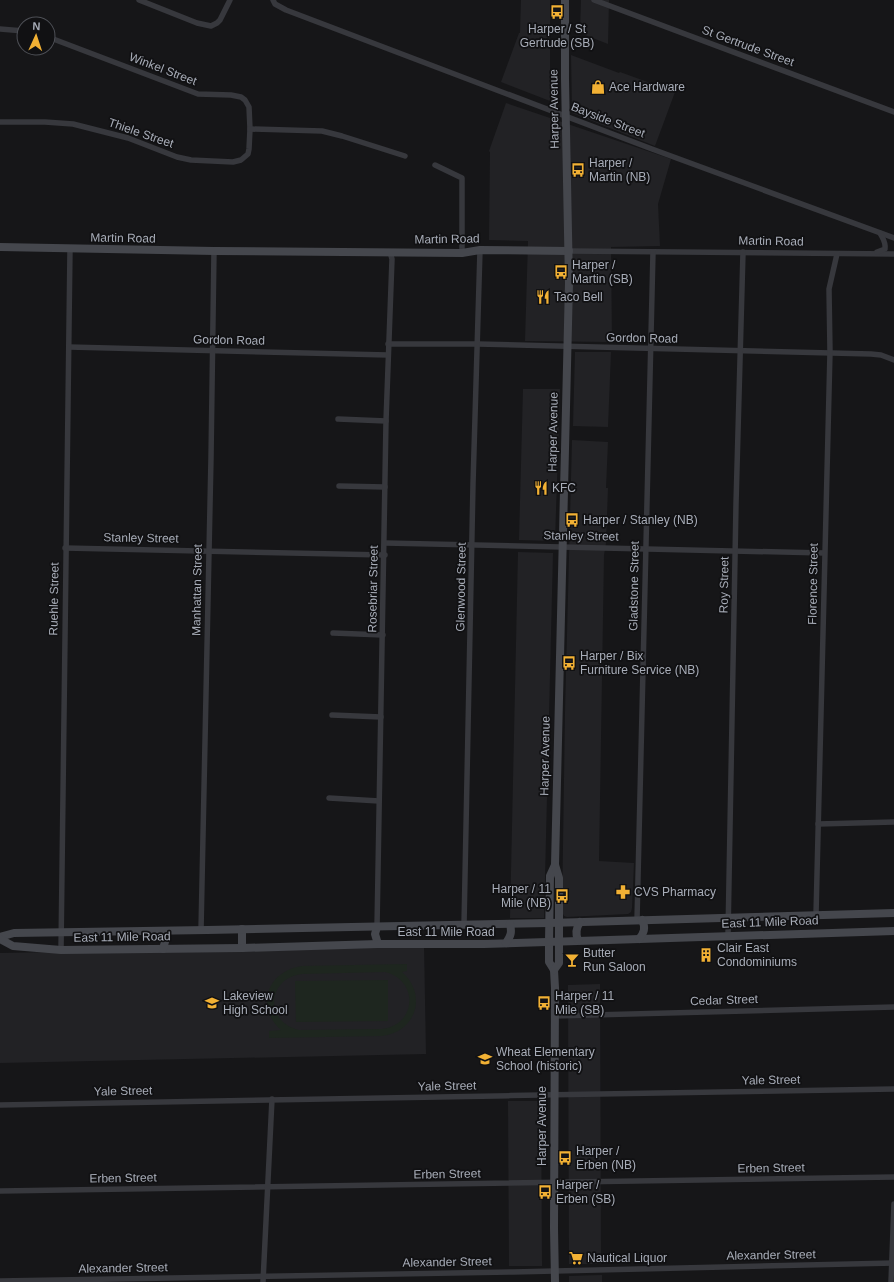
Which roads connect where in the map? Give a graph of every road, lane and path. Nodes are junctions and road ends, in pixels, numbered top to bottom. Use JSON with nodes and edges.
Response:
{"nodes":[{"id":1,"x":140,"y":0,"type":"edge"},
{"id":2,"x":230,"y":0,"type":"edge"},
{"id":3,"x":273,"y":0,"type":"edge"},
{"id":4,"x":565,"y":0,"type":"edge"},
{"id":5,"x":594,"y":0,"type":"edge"},
{"id":6,"x":0,"y":29,"type":"edge"},
{"id":7,"x":16,"y":30,"type":"edge"},
{"id":8,"x":56,"y":40,"type":"edge"},
{"id":9,"x":894,"y":112,"type":"edge"},
{"id":10,"x":566,"y":116,"type":"junction"},
{"id":11,"x":0,"y":122,"type":"edge"},
{"id":12,"x":250,"y":129,"type":"junction"},
{"id":13,"x":405,"y":156,"type":"dead end"},
{"id":14,"x":435,"y":165,"type":"dead end"},
{"id":15,"x":880,"y":233,"type":"junction"},
{"id":16,"x":894,"y":238,"type":"edge"},
{"id":17,"x":0,"y":247,"type":"edge"},
{"id":18,"x":70,"y":249,"type":"junction"},
{"id":19,"x":480,"y":250,"type":"junction"},
{"id":20,"x":214,"y":251,"type":"junction"},
{"id":21,"x":570,"y":251,"type":"junction"},
{"id":22,"x":390,"y":252,"type":"junction"},
{"id":23,"x":462,"y":252,"type":"junction"},
{"id":24,"x":653,"y":252,"type":"junction"},
{"id":25,"x":743,"y":252,"type":"junction"},
{"id":26,"x":837,"y":254,"type":"junction"},
{"id":27,"x":865,"y":254,"type":"junction"},
{"id":28,"x":894,"y":254,"type":"edge"},
{"id":29,"x":388,"y":344,"type":"junction"},
{"id":30,"x":478,"y":344,"type":"junction"},
{"id":31,"x":69,"y":347,"type":"junction"},
{"id":32,"x":567,"y":347,"type":"junction"},
{"id":33,"x":651,"y":349,"type":"junction"},
{"id":34,"x":740,"y":350,"type":"junction"},
{"id":35,"x":213,"y":351,"type":"junction"},
{"id":36,"x":830,"y":352,"type":"junction"},
{"id":37,"x":388,"y":355,"type":"junction"},
{"id":38,"x":894,"y":360,"type":"edge"},
{"id":39,"x":338,"y":419,"type":"dead end"},
{"id":40,"x":386,"y":421,"type":"junction"},
{"id":41,"x":339,"y":486,"type":"dead end"},
{"id":42,"x":385,"y":487,"type":"junction"},
{"id":43,"x":385,"y":543,"type":"junction"},
{"id":44,"x":473,"y":545,"type":"junction"},
{"id":45,"x":562,"y":547,"type":"junction"},
{"id":46,"x":66,"y":548,"type":"junction"},
{"id":47,"x":646,"y":549,"type":"junction"},
{"id":48,"x":209,"y":550,"type":"junction"},
{"id":49,"x":736,"y":551,"type":"junction"},
{"id":50,"x":824,"y":553,"type":"junction"},
{"id":51,"x":384,"y":555,"type":"junction"},
{"id":52,"x":333,"y":633,"type":"dead end"},
{"id":53,"x":383,"y":635,"type":"junction"},
{"id":54,"x":332,"y":715,"type":"dead end"},
{"id":55,"x":381,"y":717,"type":"junction"},
{"id":56,"x":330,"y":798,"type":"dead end"},
{"id":57,"x":379,"y":801,"type":"junction"},
{"id":58,"x":894,"y":822,"type":"edge"},
{"id":59,"x":818,"y":824,"type":"junction"},
{"id":60,"x":554,"y":865,"type":"junction"},
{"id":61,"x":894,"y":913,"type":"edge"},
{"id":62,"x":816,"y":915,"type":"junction"},
{"id":63,"x":728,"y":918,"type":"junction"},
{"id":64,"x":640,"y":920,"type":"junction"},
{"id":65,"x":580,"y":922,"type":"junction"},
{"id":66,"x":549,"y":923,"type":"junction"},
{"id":67,"x":558,"y":923,"type":"junction"},
{"id":68,"x":510,"y":924,"type":"junction"},
{"id":69,"x":464,"y":925,"type":"junction"},
{"id":70,"x":377,"y":927,"type":"junction"},
{"id":71,"x":201,"y":930,"type":"junction"},
{"id":72,"x":242,"y":930,"type":"junction"},
{"id":73,"x":164,"y":931,"type":"junction"},
{"id":74,"x":894,"y":931,"type":"edge"},
{"id":75,"x":61,"y":933,"type":"junction"},
{"id":76,"x":728,"y":936,"type":"junction"},
{"id":77,"x":0,"y":938,"type":"edge"},
{"id":78,"x":639,"y":939,"type":"junction"},
{"id":79,"x":578,"y":940,"type":"junction"},
{"id":80,"x":549,"y":942,"type":"junction"},
{"id":81,"x":558,"y":942,"type":"junction"},
{"id":82,"x":506,"y":943,"type":"junction"},
{"id":83,"x":378,"y":944,"type":"junction"},
{"id":84,"x":163,"y":948,"type":"junction"},
{"id":85,"x":242,"y":948,"type":"junction"},
{"id":86,"x":61,"y":950,"type":"junction"},
{"id":87,"x":554,"y":970,"type":"junction"},
{"id":88,"x":894,"y":1007,"type":"edge"},
{"id":89,"x":554,"y":1016,"type":"junction"},
{"id":90,"x":894,"y":1089,"type":"edge"},
{"id":91,"x":554,"y":1096,"type":"junction"},
{"id":92,"x":272,"y":1099,"type":"junction"},
{"id":93,"x":0,"y":1105,"type":"edge"},
{"id":94,"x":894,"y":1177,"type":"edge"},
{"id":95,"x":554,"y":1183,"type":"junction"},
{"id":96,"x":268,"y":1187,"type":"junction"},
{"id":97,"x":0,"y":1191,"type":"edge"},
{"id":98,"x":894,"y":1204,"type":"edge"},
{"id":99,"x":893,"y":1263,"type":"edge"},
{"id":100,"x":555,"y":1271,"type":"junction"},
{"id":101,"x":263,"y":1279,"type":"edge"},
{"id":102,"x":0,"y":1281,"type":"edge"},
{"id":103,"x":555,"y":1282,"type":"edge"},
{"id":104,"x":891,"y":1282,"type":"edge"}],
"edges":[{"from":1,"to":2,"type":"street"},
{"from":3,"to":10,"type":"street","name":"Bayside Street"},
{"from":4,"to":10,"type":"main road","name":"Harper Avenue"},
{"from":5,"to":9,"type":"street","name":"St Gertrude Street"},
{"from":6,"to":7,"type":"street"},
{"from":8,"to":12,"type":"street","name":"Winkel Street"},
{"from":10,"to":15,"type":"street","name":"Bayside Street"},
{"from":10,"to":21,"type":"main road","name":"Harper Avenue"},
{"from":11,"to":12,"type":"street","name":"Thiele Street"},
{"from":12,"to":13,"type":"street"},
{"from":14,"to":23,"type":"street"},
{"from":15,"to":16,"type":"street","name":"Bayside Street"},
{"from":15,"to":27,"type":"street"},
{"from":17,"to":18,"type":"main road","name":"Martin Road"},
{"from":18,"to":20,"type":"main road","name":"Martin Road"},
{"from":18,"to":31,"type":"street","name":"Ruehle Street"},
{"from":19,"to":21,"type":"main road","name":"Martin Road"},
{"from":19,"to":23,"type":"main road","name":"Martin Road"},
{"from":19,"to":30,"type":"street","name":"Glenwood Street"},
{"from":20,"to":22,"type":"main road","name":"Martin Road"},
{"from":20,"to":35,"type":"street","name":"Manhattan Street"},
{"from":21,"to":24,"type":"street","name":"Martin Road"},
{"from":21,"to":32,"type":"main road","name":"Harper Avenue"},
{"from":22,"to":23,"type":"main road","name":"Martin Road"},
{"from":22,"to":29,"type":"street","name":"Rosebriar Street"},
{"from":24,"to":25,"type":"street","name":"Martin Road"},
{"from":24,"to":33,"type":"street","name":"Gladstone Street"},
{"from":25,"to":26,"type":"street","name":"Martin Road"},
{"from":25,"to":34,"type":"street","name":"Roy Street"},
{"from":26,"to":27,"type":"street","name":"Martin Road"},
{"from":26,"to":36,"type":"street","name":"Florence Street"},
{"from":27,"to":28,"type":"street","name":"Martin Road"},
{"from":29,"to":30,"type":"street","name":"Gordon Road"},
{"from":29,"to":37,"type":"street","name":"Rosebriar Street"},
{"from":30,"to":32,"type":"street","name":"Gordon Road"},
{"from":30,"to":44,"type":"street","name":"Glenwood Street"},
{"from":31,"to":35,"type":"street","name":"Gordon Road"},
{"from":31,"to":46,"type":"street","name":"Ruehle Street"},
{"from":32,"to":33,"type":"street","name":"Gordon Road"},
{"from":32,"to":45,"type":"main road","name":"Harper Avenue"},
{"from":33,"to":34,"type":"street","name":"Gordon Road"},
{"from":33,"to":47,"type":"street","name":"Gladstone Street"},
{"from":34,"to":36,"type":"street","name":"Gordon Road"},
{"from":34,"to":49,"type":"street","name":"Roy Street"},
{"from":35,"to":37,"type":"street","name":"Gordon Road"},
{"from":35,"to":48,"type":"street","name":"Manhattan Street"},
{"from":36,"to":38,"type":"street","name":"Gordon Road"},
{"from":36,"to":50,"type":"street","name":"Florence Street"},
{"from":37,"to":40,"type":"street","name":"Rosebriar Street"},
{"from":39,"to":40,"type":"street"},
{"from":40,"to":42,"type":"street","name":"Rosebriar Street"},
{"from":41,"to":42,"type":"street"},
{"from":42,"to":43,"type":"street","name":"Rosebriar Street"},
{"from":43,"to":44,"type":"street","name":"Stanley Street"},
{"from":43,"to":51,"type":"street","name":"Rosebriar Street"},
{"from":44,"to":45,"type":"street","name":"Stanley Street"},
{"from":44,"to":69,"type":"street","name":"Glenwood Street"},
{"from":45,"to":47,"type":"street","name":"Stanley Street"},
{"from":45,"to":60,"type":"main road","name":"Harper Avenue"},
{"from":46,"to":48,"type":"street","name":"Stanley Street"},
{"from":46,"to":75,"type":"street","name":"Ruehle Street"},
{"from":47,"to":49,"type":"street","name":"Stanley Street"},
{"from":47,"to":64,"type":"street","name":"Gladstone Street"},
{"from":48,"to":51,"type":"street","name":"Stanley Street"},
{"from":48,"to":71,"type":"street","name":"Manhattan Street"},
{"from":49,"to":50,"type":"street","name":"Stanley Street"},
{"from":49,"to":63,"type":"street","name":"Roy Street"},
{"from":50,"to":59,"type":"street","name":"Florence Street"},
{"from":51,"to":53,"type":"street","name":"Rosebriar Street"},
{"from":52,"to":53,"type":"street"},
{"from":53,"to":55,"type":"street","name":"Rosebriar Street"},
{"from":54,"to":55,"type":"street"},
{"from":55,"to":57,"type":"street","name":"Rosebriar Street"},
{"from":56,"to":57,"type":"street"},
{"from":57,"to":70,"type":"street","name":"Rosebriar Street"},
{"from":58,"to":59,"type":"street"},
{"from":59,"to":62,"type":"street","name":"Florence Street"},
{"from":60,"to":66,"type":"main road","name":"Harper Avenue"},
{"from":60,"to":67,"type":"main road","name":"Harper Avenue"},
{"from":61,"to":62,"type":"main road","name":"East 11 Mile Road"},
{"from":62,"to":63,"type":"main road","name":"East 11 Mile Road"},
{"from":63,"to":64,"type":"main road","name":"East 11 Mile Road"},
{"from":63,"to":76,"type":"street"},
{"from":64,"to":65,"type":"main road","name":"East 11 Mile Road"},
{"from":64,"to":78,"type":"main road"},
{"from":65,"to":67,"type":"main road","name":"East 11 Mile Road"},
{"from":65,"to":79,"type":"main road"},
{"from":66,"to":67,"type":"main road","name":"East 11 Mile Road"},
{"from":66,"to":68,"type":"main road","name":"East 11 Mile Road"},
{"from":66,"to":80,"type":"main road","name":"Harper Avenue"},
{"from":67,"to":81,"type":"main road","name":"Harper Avenue"},
{"from":68,"to":69,"type":"main road","name":"East 11 Mile Road"},
{"from":68,"to":82,"type":"main road"},
{"from":69,"to":70,"type":"main road","name":"East 11 Mile Road"},
{"from":70,"to":72,"type":"main road","name":"East 11 Mile Road"},
{"from":70,"to":83,"type":"main road"},
{"from":71,"to":72,"type":"main road","name":"East 11 Mile Road"},
{"from":71,"to":73,"type":"main road","name":"East 11 Mile Road"},
{"from":72,"to":85,"type":"main road"},
{"from":73,"to":75,"type":"main road","name":"East 11 Mile Road"},
{"from":73,"to":84,"type":"main road"},
{"from":74,"to":76,"type":"main road","name":"East 11 Mile Road"},
{"from":75,"to":77,"type":"main road","name":"East 11 Mile Road"},
{"from":75,"to":86,"type":"street","name":"Ruehle Street"},
{"from":76,"to":78,"type":"main road","name":"East 11 Mile Road"},
{"from":77,"to":86,"type":"main road","name":"East 11 Mile Road"},
{"from":78,"to":79,"type":"main road","name":"East 11 Mile Road"},
{"from":79,"to":81,"type":"main road","name":"East 11 Mile Road"},
{"from":80,"to":81,"type":"main road","name":"East 11 Mile Road"},
{"from":80,"to":82,"type":"main road","name":"East 11 Mile Road"},
{"from":80,"to":87,"type":"main road","name":"Harper Avenue"},
{"from":81,"to":87,"type":"main road","name":"Harper Avenue"},
{"from":82,"to":83,"type":"main road","name":"East 11 Mile Road"},
{"from":83,"to":85,"type":"main road","name":"East 11 Mile Road"},
{"from":84,"to":85,"type":"main road","name":"East 11 Mile Road"},
{"from":84,"to":86,"type":"main road","name":"East 11 Mile Road"},
{"from":87,"to":89,"type":"main road","name":"Harper Avenue"},
{"from":88,"to":89,"type":"street","name":"Cedar Street"},
{"from":89,"to":91,"type":"main road","name":"Harper Avenue"},
{"from":90,"to":91,"type":"street","name":"Yale Street"},
{"from":91,"to":92,"type":"street","name":"Yale Street"},
{"from":91,"to":95,"type":"main road","name":"Harper Avenue"},
{"from":92,"to":93,"type":"street","name":"Yale Street"},
{"from":92,"to":96,"type":"street"},
{"from":94,"to":95,"type":"street","name":"Erben Street"},
{"from":95,"to":96,"type":"street","name":"Erben Street"},
{"from":95,"to":100,"type":"main road","name":"Harper Avenue"},
{"from":96,"to":97,"type":"street","name":"Erben Street"},
{"from":96,"to":101,"type":"street"},
{"from":98,"to":99,"type":"street"},
{"from":99,"to":100,"type":"street","name":"Alexander Street"},
{"from":99,"to":104,"type":"street"},
{"from":100,"to":101,"type":"street","name":"Alexander Street"},
{"from":100,"to":103,"type":"main road","name":"Harper Avenue"},
{"from":101,"to":102,"type":"street","name":"Alexander Street"}]}
